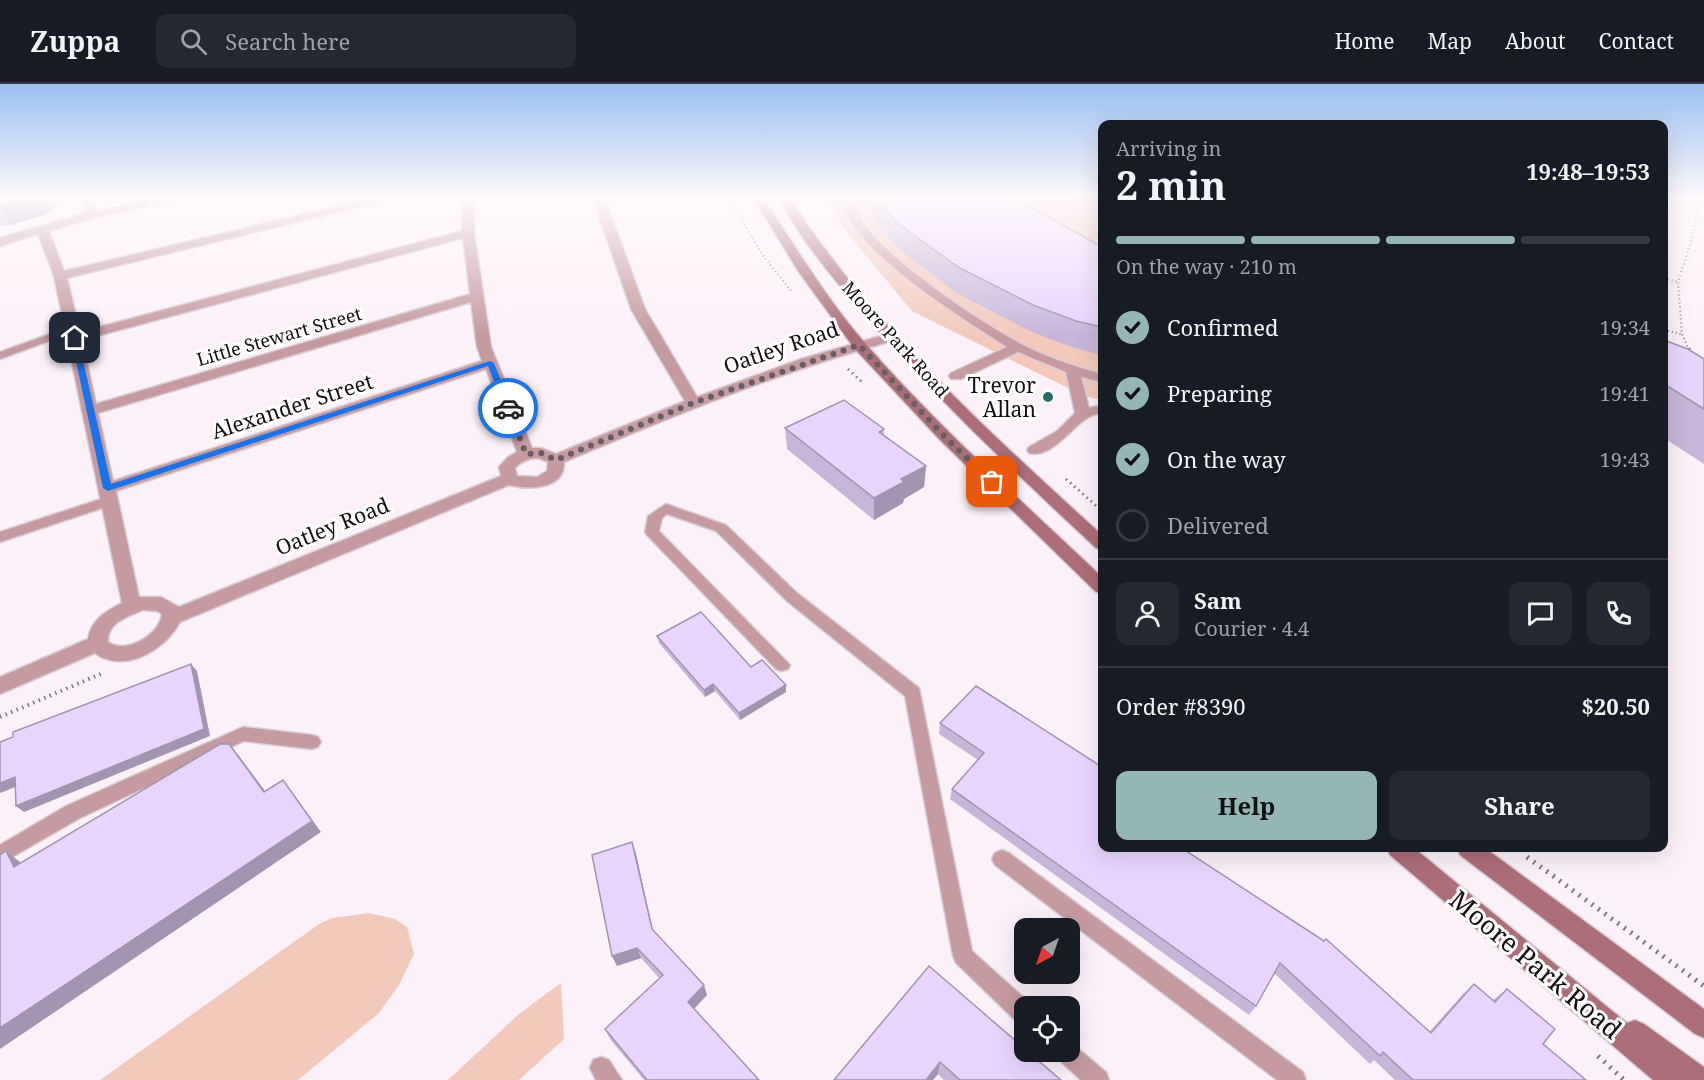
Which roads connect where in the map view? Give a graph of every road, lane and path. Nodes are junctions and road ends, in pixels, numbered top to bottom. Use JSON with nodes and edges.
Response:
{"nodes":[{"id":1,"x":48,"y":243,"type":"edge"},
{"id":2,"x":193,"y":243,"type":"edge"},
{"id":3,"x":427,"y":243,"type":"edge"},
{"id":4,"x":469,"y":243,"type":"edge"},
{"id":5,"x":615,"y":243,"type":"edge"},
{"id":6,"x":756,"y":243,"type":"edge"},
{"id":7,"x":787,"y":243,"type":"edge"},
{"id":8,"x":815,"y":243,"type":"edge"},
{"id":9,"x":875,"y":243,"type":"edge"},
{"id":10,"x":1690,"y":243,"type":"edge"},
{"id":11,"x":60,"y":276,"type":"junction"},
{"id":12,"x":1668,"y":279,"type":"edge"},
{"id":13,"x":1678,"y":282,"type":"junction"},
{"id":14,"x":477,"y":296,"type":"junction"},
{"id":15,"x":796,"y":297,"type":"dead end"},
{"id":16,"x":1668,"y":331,"type":"edge"},
{"id":17,"x":73,"y":334,"type":"junction"},
{"id":18,"x":1682,"y":334,"type":"junction"},
{"id":19,"x":891,"y":337,"type":"junction"},
{"id":20,"x":859,"y":345,"type":"junction"},
{"id":21,"x":1017,"y":347,"type":"junction"},
{"id":22,"x":1691,"y":353,"type":"edge"},
{"id":23,"x":0,"y":356,"type":"edge"},
{"id":24,"x":490,"y":363,"type":"junction"},
{"id":25,"x":1072,"y":370,"type":"junction"},
{"id":26,"x":956,"y":376,"type":"dead end"},
{"id":27,"x":1098,"y":377,"type":"edge"},
{"id":28,"x":693,"y":403,"type":"junction"},
{"id":29,"x":91,"y":410,"type":"junction"},
{"id":30,"x":1098,"y":410,"type":"edge"},
{"id":31,"x":1083,"y":414,"type":"junction"},
{"id":32,"x":1035,"y":450,"type":"dead end"},
{"id":33,"x":526,"y":454,"type":"junction"},
{"id":34,"x":556,"y":460,"type":"junction"},
{"id":35,"x":509,"y":479,"type":"junction"},
{"id":36,"x":109,"y":494,"type":"junction"},
{"id":37,"x":0,"y":537,"type":"edge"},
{"id":38,"x":1098,"y":540,"type":"edge"},
{"id":39,"x":1098,"y":583,"type":"edge"},
{"id":40,"x":132,"y":607,"type":"junction"},
{"id":41,"x":173,"y":618,"type":"junction"},
{"id":42,"x":98,"y":643,"type":"junction"},
{"id":43,"x":782,"y":665,"type":"dead end"},
{"id":44,"x":0,"y":686,"type":"edge"},
{"id":45,"x":312,"y":742,"type":"dead end"},
{"id":46,"x":1403,"y":852,"type":"edge"},
{"id":47,"x":1473,"y":852,"type":"edge"},
{"id":48,"x":1523,"y":854,"type":"dead end"},
{"id":49,"x":0,"y":855,"type":"edge"},
{"id":50,"x":1002,"y":859,"type":"dead end"},
{"id":51,"x":1503,"y":937,"type":"junction"},
{"id":52,"x":1704,"y":986,"type":"edge"},
{"id":53,"x":1014,"y":1004,"type":"edge"},
{"id":54,"x":1704,"y":1025,"type":"edge"},
{"id":55,"x":1078,"y":1062,"type":"edge"},
{"id":56,"x":1098,"y":1080,"type":"edge"},
{"id":57,"x":1295,"y":1080,"type":"edge"},
{"id":58,"x":1674,"y":1080,"type":"edge"},
{"id":59,"x":1699,"y":1080,"type":"edge"}],
"edges":[{"from":1,"to":11,"type":"street"},
{"from":2,"to":11,"type":"street"},
{"from":3,"to":17,"type":"street"},
{"from":4,"to":14,"type":"street"},
{"from":5,"to":28,"type":"street"},
{"from":6,"to":15,"type":"path"},
{"from":7,"to":20,"type":"main road","name":"Moore Park Road"},
{"from":8,"to":19,"type":"main road","name":"Moore Park Road"},
{"from":9,"to":21,"type":"street"},
{"from":10,"to":13,"type":"path"},
{"from":11,"to":17,"type":"street"},
{"from":12,"to":13,"type":"path"},
{"from":13,"to":18,"type":"path"},
{"from":14,"to":24,"type":"street"},
{"from":14,"to":29,"type":"street","name":"Little Stewart Street"},
{"from":16,"to":18,"type":"path"},
{"from":17,"to":23,"type":"lane"},
{"from":17,"to":29,"type":"street"},
{"from":18,"to":22,"type":"path"},
{"from":19,"to":20,"type":"street","name":"Oatley Road"},
{"from":19,"to":38,"type":"main road","name":"Moore Park Road"},
{"from":20,"to":28,"type":"street","name":"Oatley Road"},
{"from":20,"to":39,"type":"main road","name":"Moore Park Road"},
{"from":21,"to":25,"type":"street"},
{"from":21,"to":26,"type":"street"},
{"from":24,"to":33,"type":"street"},
{"from":24,"to":36,"type":"street","name":"Alexander Street"},
{"from":25,"to":27,"type":"street"},
{"from":25,"to":31,"type":"street"},
{"from":28,"to":34,"type":"street","name":"Oatley Road"},
{"from":29,"to":36,"type":"street"},
{"from":30,"to":31,"type":"street"},
{"from":31,"to":32,"type":"street"},
{"from":33,"to":34,"type":"street"},
{"from":33,"to":35,"type":"street"},
{"from":34,"to":35,"type":"street"},
{"from":35,"to":41,"type":"street","name":"Oatley Road"},
{"from":36,"to":37,"type":"lane"},
{"from":36,"to":40,"type":"street"},
{"from":40,"to":41,"type":"street"},
{"from":40,"to":42,"type":"street"},
{"from":41,"to":42,"type":"street"},
{"from":42,"to":44,"type":"street"},
{"from":43,"to":53,"type":"lane"},
{"from":45,"to":49,"type":"lane"},
{"from":46,"to":51,"type":"main road","name":"Moore Park Road"},
{"from":47,"to":54,"type":"main road","name":"Moore Park Road"},
{"from":48,"to":52,"type":"path"},
{"from":50,"to":57,"type":"lane"},
{"from":51,"to":58,"type":"main road","name":"Moore Park Road"},
{"from":51,"to":59,"type":"main road"},
{"from":55,"to":56,"type":"lane"}]}
